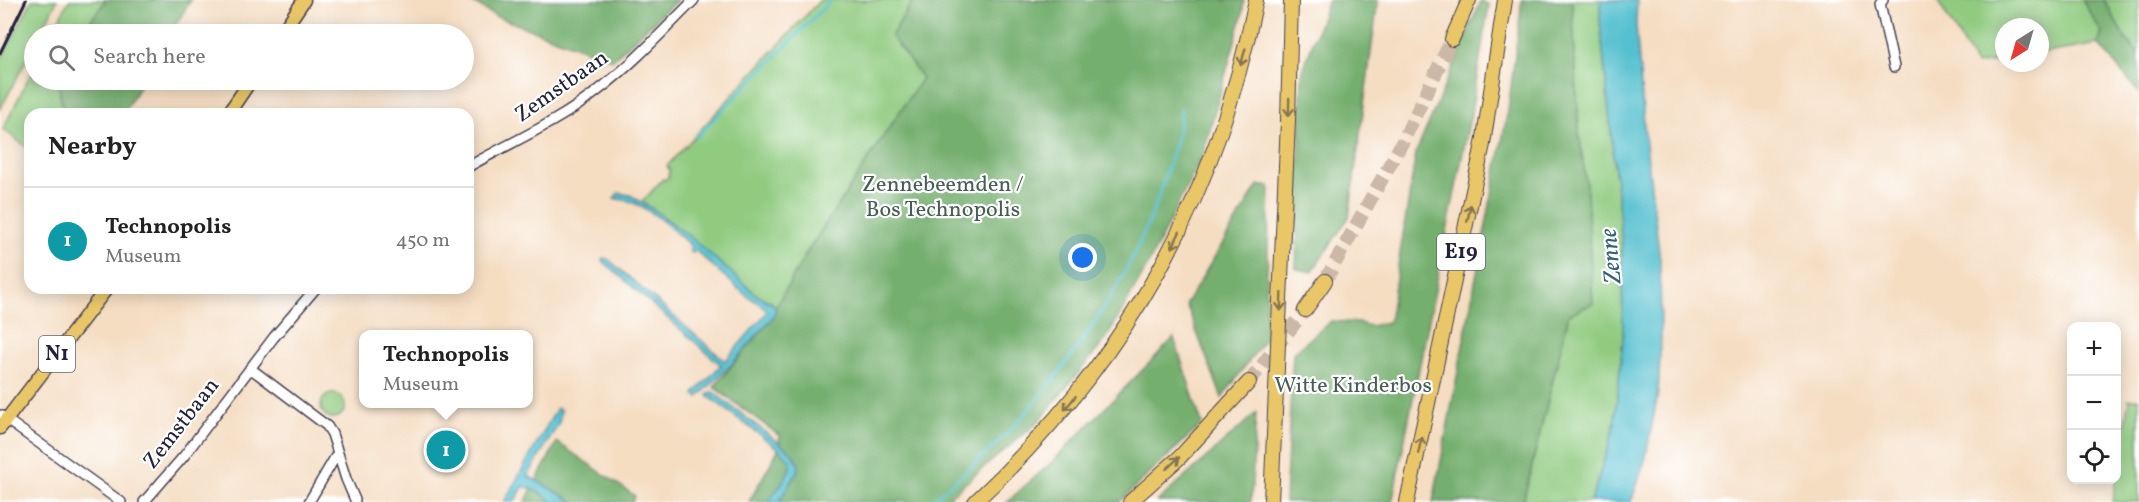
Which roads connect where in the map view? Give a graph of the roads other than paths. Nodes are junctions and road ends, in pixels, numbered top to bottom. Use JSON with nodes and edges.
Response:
{"nodes":[{"id":1,"x":304,"y":0,"type":"edge"},
{"id":2,"x":694,"y":0,"type":"edge"},
{"id":3,"x":1256,"y":0,"type":"edge"},
{"id":4,"x":1292,"y":0,"type":"edge"},
{"id":5,"x":1469,"y":0,"type":"edge"},
{"id":6,"x":1505,"y":0,"type":"edge"},
{"id":7,"x":1879,"y":1,"type":"edge"},
{"id":8,"x":288,"y":24,"type":"edge"},
{"id":9,"x":1452,"y":39,"type":"tunnel mouth"},
{"id":10,"x":1894,"y":67,"type":"dead end"},
{"id":11,"x":244,"y":90,"type":"edge"},
{"id":12,"x":232,"y":108,"type":"edge"},
{"id":13,"x":474,"y":164,"type":"edge"},
{"id":14,"x":1325,"y":281,"type":"tunnel mouth"},
{"id":15,"x":102,"y":294,"type":"edge"},
{"id":16,"x":311,"y":294,"type":"edge"},
{"id":17,"x":1305,"y":310,"type":"tunnel mouth"},
{"id":18,"x":250,"y":368,"type":"junction"},
{"id":19,"x":1249,"y":382,"type":"tunnel mouth"},
{"id":20,"x":2,"y":421,"type":"edge"},
{"id":21,"x":337,"y":454,"type":"junction"},
{"id":22,"x":355,"y":500,"type":"dead end"},
{"id":23,"x":121,"y":502,"type":"edge"},
{"id":24,"x":144,"y":502,"type":"edge"},
{"id":25,"x":309,"y":502,"type":"edge"},
{"id":26,"x":975,"y":502,"type":"edge"},
{"id":27,"x":1130,"y":502,"type":"edge"},
{"id":28,"x":1271,"y":502,"type":"edge"},
{"id":29,"x":1407,"y":502,"type":"edge"}],
"edges":[{"from":1,"to":8,"type":"main road"},
{"from":2,"to":13,"type":"street","name":"Zemstbaan"},
{"from":3,"to":26,"type":"highway","one_way":true},
{"from":4,"to":28,"type":"highway","one_way":true},
{"from":5,"to":9,"type":"highway"},
{"from":29,"to":6,"type":"highway","number":"E19","one_way":true},
{"from":7,"to":10,"type":"street"},
{"from":11,"to":12,"type":"main road"},
{"from":14,"to":17,"type":"highway"},
{"from":15,"to":20,"type":"main road","number":"N1"},
{"from":16,"to":18,"type":"street","name":"Zemstbaan"},
{"from":18,"to":21,"type":"street","name":"Zemstbaan"},
{"from":18,"to":24,"type":"street","name":"Zemstbaan"},
{"from":27,"to":19,"type":"highway","one_way":true},
{"from":20,"to":23,"type":"street"},
{"from":21,"to":22,"type":"street","name":"Zemstbaan"},
{"from":21,"to":25,"type":"street"}]}
